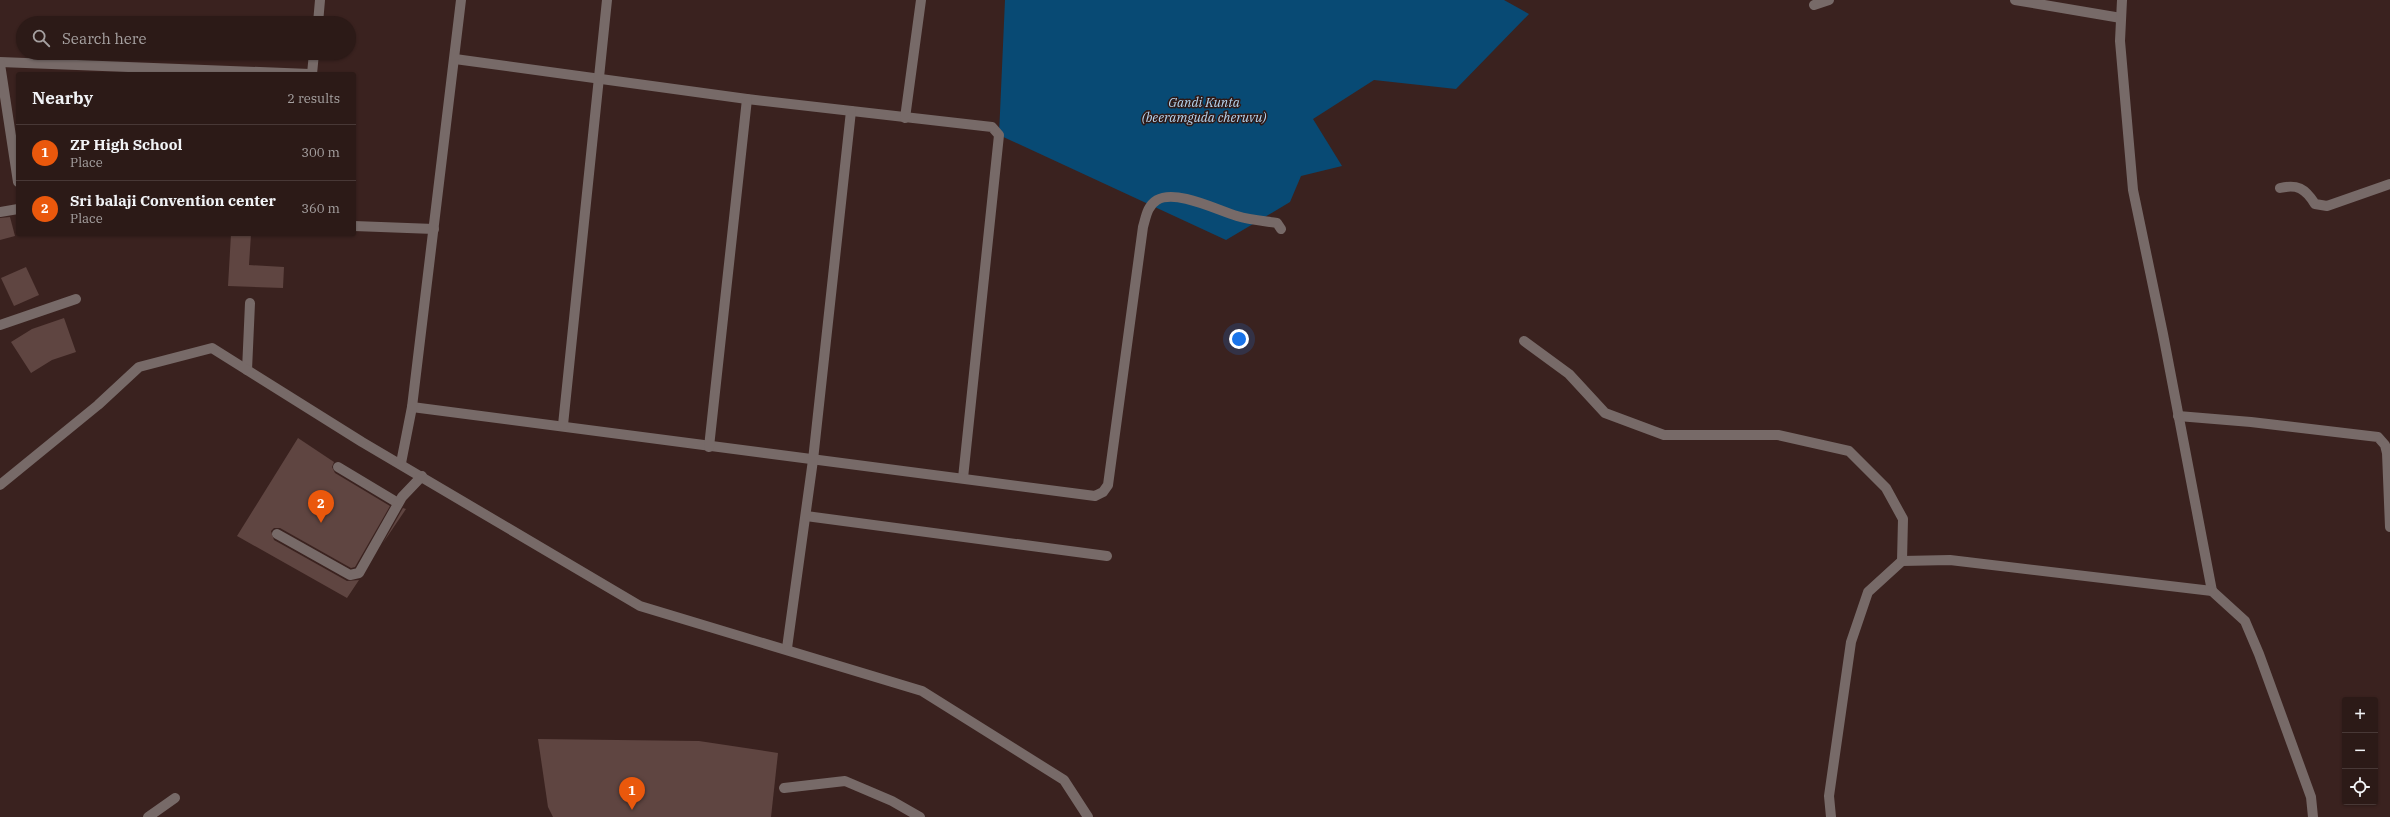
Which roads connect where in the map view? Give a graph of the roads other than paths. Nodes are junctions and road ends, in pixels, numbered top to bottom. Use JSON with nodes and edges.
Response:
{"nodes":[{"id":1,"x":320,"y":0,"type":"edge"},
{"id":2,"x":461,"y":0,"type":"edge"},
{"id":3,"x":607,"y":0,"type":"edge"},
{"id":4,"x":921,"y":0,"type":"edge"},
{"id":5,"x":1829,"y":0,"type":"edge"},
{"id":6,"x":2015,"y":0,"type":"edge"},
{"id":7,"x":2122,"y":0,"type":"edge"},
{"id":8,"x":1814,"y":5,"type":"dead end"},
{"id":9,"x":319,"y":16,"type":"edge"},
{"id":10,"x":2121,"y":18,"type":"junction"},
{"id":11,"x":455,"y":59,"type":"junction"},
{"id":12,"x":313,"y":60,"type":"edge"},
{"id":13,"x":0,"y":63,"type":"edge"},
{"id":14,"x":254,"y":72,"type":"edge"},
{"id":15,"x":311,"y":72,"type":"edge"},
{"id":16,"x":599,"y":78,"type":"junction"},
{"id":17,"x":747,"y":99,"type":"junction"},
{"id":18,"x":851,"y":111,"type":"junction"},
{"id":19,"x":905,"y":118,"type":"junction"},
{"id":20,"x":16,"y":169,"type":"edge"},
{"id":21,"x":2390,"y":184,"type":"edge"},
{"id":22,"x":2280,"y":188,"type":"dead end"},
{"id":23,"x":16,"y":209,"type":"edge"},
{"id":24,"x":0,"y":212,"type":"edge"},
{"id":25,"x":356,"y":226,"type":"edge"},
{"id":26,"x":434,"y":228,"type":"junction"},
{"id":27,"x":1280,"y":229,"type":"dead end"},
{"id":28,"x":76,"y":299,"type":"dead end"},
{"id":29,"x":250,"y":303,"type":"dead end"},
{"id":30,"x":0,"y":325,"type":"edge"},
{"id":31,"x":1524,"y":340,"type":"dead end"},
{"id":32,"x":248,"y":370,"type":"junction"},
{"id":33,"x":412,"y":407,"type":"junction"},
{"id":34,"x":2178,"y":416,"type":"junction"},
{"id":35,"x":563,"y":426,"type":"junction"},
{"id":36,"x":709,"y":447,"type":"junction"},
{"id":37,"x":813,"y":460,"type":"junction"},
{"id":38,"x":401,"y":463,"type":"junction"},
{"id":39,"x":338,"y":466,"type":"dead end"},
{"id":40,"x":422,"y":476,"type":"junction"},
{"id":41,"x":963,"y":478,"type":"junction"},
{"id":42,"x":0,"y":486,"type":"edge"},
{"id":43,"x":398,"y":503,"type":"junction"},
{"id":44,"x":806,"y":516,"type":"junction"},
{"id":45,"x":2390,"y":527,"type":"edge"},
{"id":46,"x":277,"y":534,"type":"dead end"},
{"id":47,"x":1107,"y":556,"type":"dead end"},
{"id":48,"x":1902,"y":561,"type":"junction"},
{"id":49,"x":2212,"y":591,"type":"junction"},
{"id":50,"x":787,"y":648,"type":"junction"},
{"id":51,"x":784,"y":788,"type":"dead end"},
{"id":52,"x":175,"y":798,"type":"dead end"},
{"id":53,"x":148,"y":817,"type":"edge"},
{"id":54,"x":920,"y":817,"type":"edge"},
{"id":55,"x":1088,"y":817,"type":"edge"},
{"id":56,"x":1831,"y":817,"type":"edge"},
{"id":57,"x":2313,"y":817,"type":"edge"}],
"edges":[{"from":1,"to":9,"type":"street"},
{"from":2,"to":11,"type":"street"},
{"from":3,"to":16,"type":"street"},
{"from":4,"to":19,"type":"street"},
{"from":5,"to":8,"type":"street"},
{"from":6,"to":10,"type":"street"},
{"from":7,"to":10,"type":"street"},
{"from":10,"to":34,"type":"street"},
{"from":11,"to":16,"type":"street"},
{"from":11,"to":26,"type":"street"},
{"from":12,"to":15,"type":"street"},
{"from":13,"to":14,"type":"street"},
{"from":13,"to":20,"type":"street"},
{"from":16,"to":17,"type":"street"},
{"from":16,"to":35,"type":"street"},
{"from":17,"to":18,"type":"street"},
{"from":17,"to":36,"type":"street"},
{"from":18,"to":19,"type":"street"},
{"from":18,"to":37,"type":"street"},
{"from":19,"to":41,"type":"street"},
{"from":21,"to":22,"type":"street"},
{"from":23,"to":24,"type":"street"},
{"from":25,"to":26,"type":"street"},
{"from":26,"to":33,"type":"street"},
{"from":27,"to":41,"type":"street"},
{"from":28,"to":30,"type":"street"},
{"from":29,"to":32,"type":"street"},
{"from":31,"to":48,"type":"street"},
{"from":32,"to":38,"type":"street"},
{"from":32,"to":42,"type":"street"},
{"from":33,"to":35,"type":"street"},
{"from":33,"to":38,"type":"street"},
{"from":34,"to":45,"type":"street"},
{"from":34,"to":49,"type":"street"},
{"from":35,"to":36,"type":"street"},
{"from":36,"to":37,"type":"street"},
{"from":37,"to":41,"type":"street"},
{"from":37,"to":44,"type":"street"},
{"from":38,"to":40,"type":"street"},
{"from":39,"to":43,"type":"street"},
{"from":40,"to":43,"type":"street"},
{"from":40,"to":50,"type":"street"},
{"from":43,"to":46,"type":"street"},
{"from":44,"to":47,"type":"street"},
{"from":44,"to":50,"type":"street"},
{"from":48,"to":49,"type":"street"},
{"from":48,"to":56,"type":"street"},
{"from":49,"to":57,"type":"street"},
{"from":50,"to":55,"type":"street"},
{"from":51,"to":54,"type":"street"},
{"from":52,"to":53,"type":"street"}]}
